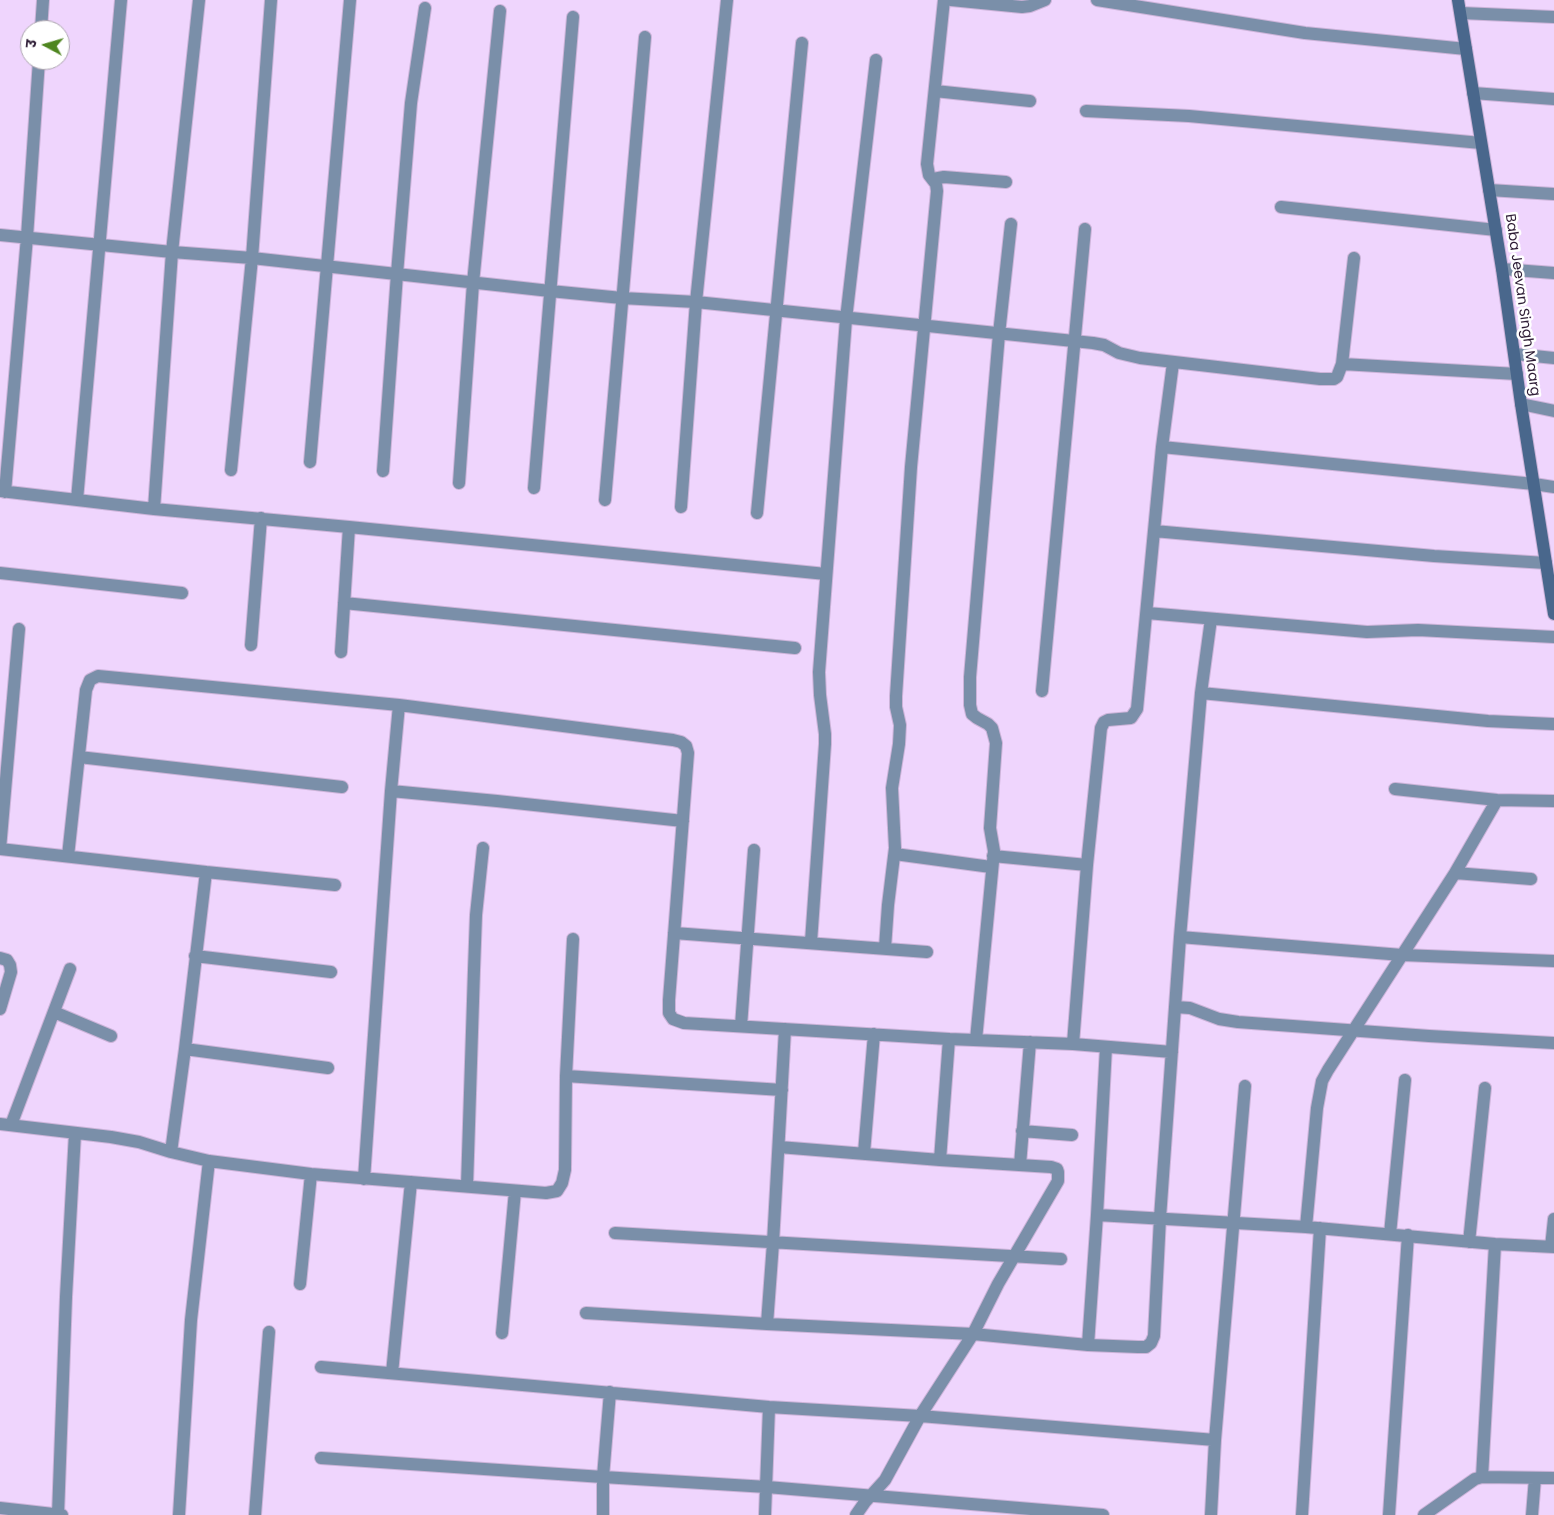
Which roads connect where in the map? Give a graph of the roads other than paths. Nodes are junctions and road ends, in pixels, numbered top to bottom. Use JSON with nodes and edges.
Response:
{"nodes":[{"id":1,"x":43,"y":0,"type":"edge"},
{"id":2,"x":121,"y":0,"type":"edge"},
{"id":3,"x":199,"y":0,"type":"edge"},
{"id":4,"x":271,"y":0,"type":"edge"},
{"id":5,"x":350,"y":0,"type":"edge"},
{"id":6,"x":727,"y":0,"type":"edge"},
{"id":7,"x":944,"y":0,"type":"edge"},
{"id":8,"x":952,"y":0,"type":"edge"},
{"id":9,"x":1045,"y":0,"type":"edge"},
{"id":10,"x":1097,"y":0,"type":"edge"},
{"id":11,"x":1458,"y":0,"type":"edge"},
{"id":12,"x":425,"y":8,"type":"dead end"},
{"id":13,"x":500,"y":11,"type":"dead end"},
{"id":14,"x":1461,"y":13,"type":"junction"},
{"id":15,"x":573,"y":17,"type":"dead end"},
{"id":16,"x":1554,"y":17,"type":"edge"},
{"id":17,"x":42,"y":20,"type":"edge"},
{"id":18,"x":645,"y":37,"type":"dead end"},
{"id":19,"x":802,"y":43,"type":"dead end"},
{"id":20,"x":1466,"y":49,"type":"junction"},
{"id":21,"x":876,"y":60,"type":"dead end"},
{"id":22,"x":38,"y":70,"type":"edge"},
{"id":23,"x":935,"y":91,"type":"junction"},
{"id":24,"x":1473,"y":93,"type":"junction"},
{"id":25,"x":1554,"y":99,"type":"edge"},
{"id":26,"x":1030,"y":100,"type":"dead end"},
{"id":27,"x":1086,"y":111,"type":"dead end"},
{"id":28,"x":1481,"y":143,"type":"junction"},
{"id":29,"x":933,"y":179,"type":"junction"},
{"id":30,"x":1006,"y":182,"type":"dead end"},
{"id":31,"x":1489,"y":190,"type":"junction"},
{"id":32,"x":1554,"y":194,"type":"edge"},
{"id":33,"x":1281,"y":207,"type":"dead end"},
{"id":34,"x":1011,"y":224,"type":"dead end"},
{"id":35,"x":1085,"y":229,"type":"dead end"},
{"id":36,"x":1496,"y":230,"type":"junction"},
{"id":37,"x":0,"y":235,"type":"edge"},
{"id":38,"x":28,"y":237,"type":"junction"},
{"id":39,"x":98,"y":245,"type":"junction"},
{"id":40,"x":172,"y":252,"type":"junction"},
{"id":41,"x":252,"y":258,"type":"junction"},
{"id":42,"x":1354,"y":258,"type":"dead end"},
{"id":43,"x":328,"y":266,"type":"junction"},
{"id":44,"x":1502,"y":269,"type":"junction"},
{"id":45,"x":397,"y":274,"type":"junction"},
{"id":46,"x":1554,"y":274,"type":"edge"},
{"id":47,"x":473,"y":282,"type":"junction"},
{"id":48,"x":550,"y":291,"type":"junction"},
{"id":49,"x":622,"y":298,"type":"junction"},
{"id":50,"x":696,"y":302,"type":"junction"},
{"id":51,"x":775,"y":311,"type":"junction"},
{"id":52,"x":846,"y":319,"type":"junction"},
{"id":53,"x":925,"y":326,"type":"junction"},
{"id":54,"x":999,"y":334,"type":"junction"},
{"id":55,"x":1074,"y":341,"type":"junction"},
{"id":56,"x":1515,"y":354,"type":"junction"},
{"id":57,"x":1554,"y":358,"type":"edge"},
{"id":58,"x":1173,"y":363,"type":"junction"},
{"id":59,"x":1342,"y":364,"type":"junction"},
{"id":60,"x":1517,"y":374,"type":"junction"},
{"id":61,"x":1521,"y":404,"type":"junction"},
{"id":62,"x":1554,"y":411,"type":"edge"},
{"id":63,"x":1162,"y":447,"type":"junction"},
{"id":64,"x":310,"y":462,"type":"dead end"},
{"id":65,"x":231,"y":470,"type":"dead end"},
{"id":66,"x":383,"y":471,"type":"dead end"},
{"id":67,"x":459,"y":483,"type":"dead end"},
{"id":68,"x":1534,"y":484,"type":"junction"},
{"id":69,"x":1554,"y":487,"type":"edge"},
{"id":70,"x":534,"y":488,"type":"dead end"},
{"id":71,"x":3,"y":491,"type":"edge"},
{"id":72,"x":77,"y":500,"type":"junction"},
{"id":73,"x":605,"y":500,"type":"dead end"},
{"id":74,"x":681,"y":507,"type":"dead end"},
{"id":75,"x":154,"y":509,"type":"junction"},
{"id":76,"x":757,"y":513,"type":"dead end"},
{"id":77,"x":261,"y":518,"type":"junction"},
{"id":78,"x":349,"y":526,"type":"junction"},
{"id":79,"x":1154,"y":531,"type":"junction"},
{"id":80,"x":1546,"y":563,"type":"junction"},
{"id":81,"x":0,"y":573,"type":"edge"},
{"id":82,"x":826,"y":574,"type":"junction"},
{"id":83,"x":182,"y":593,"type":"dead end"},
{"id":84,"x":344,"y":603,"type":"junction"},
{"id":85,"x":1147,"y":613,"type":"junction"},
{"id":86,"x":1554,"y":614,"type":"edge"},
{"id":87,"x":1211,"y":619,"type":"junction"},
{"id":88,"x":19,"y":630,"type":"dead end"},
{"id":89,"x":1554,"y":637,"type":"edge"},
{"id":90,"x":251,"y":645,"type":"dead end"},
{"id":91,"x":795,"y":648,"type":"dead end"},
{"id":92,"x":340,"y":652,"type":"dead end"},
{"id":93,"x":1042,"y":691,"type":"dead end"},
{"id":94,"x":1201,"y":693,"type":"junction"},
{"id":95,"x":399,"y":706,"type":"junction"},
{"id":96,"x":1554,"y":724,"type":"edge"},
{"id":97,"x":79,"y":757,"type":"junction"},
{"id":98,"x":342,"y":787,"type":"dead end"},
{"id":99,"x":1395,"y":789,"type":"dead end"},
{"id":100,"x":391,"y":791,"type":"junction"},
{"id":101,"x":1497,"y":800,"type":"junction"},
{"id":102,"x":1554,"y":801,"type":"edge"},
{"id":103,"x":683,"y":822,"type":"junction"},
{"id":104,"x":0,"y":848,"type":"edge"},
{"id":105,"x":483,"y":848,"type":"dead end"},
{"id":106,"x":754,"y":850,"type":"dead end"},
{"id":107,"x":895,"y":854,"type":"junction"},
{"id":108,"x":68,"y":856,"type":"junction"},
{"id":109,"x":992,"y":861,"type":"junction"},
{"id":110,"x":1087,"y":865,"type":"junction"},
{"id":111,"x":206,"y":872,"type":"junction"},
{"id":112,"x":1455,"y":873,"type":"junction"},
{"id":113,"x":1531,"y":879,"type":"dead end"},
{"id":114,"x":335,"y":884,"type":"dead end"},
{"id":115,"x":674,"y":933,"type":"junction"},
{"id":116,"x":748,"y":937,"type":"junction"},
{"id":117,"x":1180,"y":937,"type":"junction"},
{"id":118,"x":573,"y":939,"type":"dead end"},
{"id":119,"x":811,"y":942,"type":"junction"},
{"id":120,"x":885,"y":948,"type":"junction"},
{"id":121,"x":927,"y":952,"type":"dead end"},
{"id":122,"x":1402,"y":954,"type":"junction"},
{"id":123,"x":195,"y":956,"type":"junction"},
{"id":124,"x":0,"y":958,"type":"edge"},
{"id":125,"x":1554,"y":961,"type":"edge"},
{"id":126,"x":70,"y":969,"type":"dead end"},
{"id":127,"x":331,"y":972,"type":"dead end"},
{"id":128,"x":1175,"y":1007,"type":"junction"},
{"id":129,"x":0,"y":1008,"type":"edge"},
{"id":130,"x":54,"y":1012,"type":"junction"},
{"id":131,"x":741,"y":1026,"type":"junction"},
{"id":132,"x":785,"y":1029,"type":"junction"},
{"id":133,"x":1354,"y":1030,"type":"junction"},
{"id":134,"x":874,"y":1034,"type":"junction"},
{"id":135,"x":111,"y":1036,"type":"dead end"},
{"id":136,"x":949,"y":1039,"type":"junction"},
{"id":137,"x":976,"y":1040,"type":"junction"},
{"id":138,"x":1030,"y":1042,"type":"junction"},
{"id":139,"x":1554,"y":1042,"type":"edge"},
{"id":140,"x":1073,"y":1044,"type":"junction"},
{"id":141,"x":1106,"y":1047,"type":"junction"},
{"id":142,"x":185,"y":1049,"type":"junction"},
{"id":143,"x":1172,"y":1052,"type":"junction"},
{"id":144,"x":328,"y":1068,"type":"dead end"},
{"id":145,"x":566,"y":1076,"type":"junction"},
{"id":146,"x":1404,"y":1080,"type":"dead end"},
{"id":147,"x":1245,"y":1086,"type":"dead end"},
{"id":148,"x":1485,"y":1088,"type":"dead end"},
{"id":149,"x":782,"y":1090,"type":"junction"},
{"id":150,"x":6,"y":1125,"type":"edge"},
{"id":151,"x":1022,"y":1131,"type":"junction"},
{"id":152,"x":75,"y":1134,"type":"junction"},
{"id":153,"x":1072,"y":1135,"type":"dead end"},
{"id":154,"x":779,"y":1146,"type":"junction"},
{"id":155,"x":171,"y":1152,"type":"junction"},
{"id":156,"x":864,"y":1153,"type":"junction"},
{"id":157,"x":940,"y":1160,"type":"junction"},
{"id":158,"x":209,"y":1161,"type":"junction"},
{"id":159,"x":1020,"y":1165,"type":"junction"},
{"id":160,"x":311,"y":1174,"type":"junction"},
{"id":161,"x":364,"y":1179,"type":"junction"},
{"id":162,"x":411,"y":1182,"type":"junction"},
{"id":163,"x":467,"y":1186,"type":"junction"},
{"id":164,"x":515,"y":1190,"type":"junction"},
{"id":165,"x":1097,"y":1215,"type":"junction"},
{"id":166,"x":1160,"y":1218,"type":"junction"},
{"id":167,"x":1554,"y":1219,"type":"edge"},
{"id":168,"x":1233,"y":1223,"type":"junction"},
{"id":169,"x":1306,"y":1227,"type":"junction"},
{"id":170,"x":1320,"y":1228,"type":"junction"},
{"id":171,"x":615,"y":1233,"type":"dead end"},
{"id":172,"x":1390,"y":1234,"type":"junction"},
{"id":173,"x":1408,"y":1236,"type":"junction"},
{"id":174,"x":1469,"y":1242,"type":"junction"},
{"id":175,"x":774,"y":1243,"type":"junction"},
{"id":176,"x":1495,"y":1244,"type":"junction"},
{"id":177,"x":1553,"y":1247,"type":"edge"},
{"id":178,"x":1013,"y":1257,"type":"junction"},
{"id":179,"x":1061,"y":1259,"type":"dead end"},
{"id":180,"x":300,"y":1284,"type":"dead end"},
{"id":181,"x":586,"y":1313,"type":"dead end"},
{"id":182,"x":767,"y":1324,"type":"junction"},
{"id":183,"x":269,"y":1332,"type":"dead end"},
{"id":184,"x":502,"y":1333,"type":"dead end"},
{"id":185,"x":973,"y":1334,"type":"junction"},
{"id":186,"x":1088,"y":1345,"type":"junction"},
{"id":187,"x":321,"y":1367,"type":"dead end"},
{"id":188,"x":392,"y":1373,"type":"junction"},
{"id":189,"x":610,"y":1392,"type":"junction"},
{"id":190,"x":769,"y":1407,"type":"junction"},
{"id":191,"x":920,"y":1416,"type":"junction"},
{"id":192,"x":1215,"y":1440,"type":"junction"},
{"id":193,"x":321,"y":1458,"type":"dead end"},
{"id":194,"x":603,"y":1477,"type":"junction"},
{"id":195,"x":1482,"y":1477,"type":"junction"},
{"id":196,"x":1534,"y":1478,"type":"junction"},
{"id":197,"x":1554,"y":1478,"type":"edge"},
{"id":198,"x":767,"y":1487,"type":"junction"},
{"id":199,"x":871,"y":1496,"type":"junction"},
{"id":200,"x":0,"y":1508,"type":"edge"},
{"id":201,"x":953,"y":1509,"type":"edge"},
{"id":202,"x":1017,"y":1512,"type":"edge"},
{"id":203,"x":858,"y":1513,"type":"edge"},
{"id":204,"x":1081,"y":1514,"type":"edge"},
{"id":205,"x":1428,"y":1514,"type":"edge"},
{"id":206,"x":60,"y":1515,"type":"edge"},
{"id":207,"x":180,"y":1515,"type":"edge"},
{"id":208,"x":255,"y":1515,"type":"edge"},
{"id":209,"x":603,"y":1515,"type":"edge"},
{"id":210,"x":765,"y":1515,"type":"edge"},
{"id":211,"x":1103,"y":1515,"type":"edge"},
{"id":212,"x":1211,"y":1515,"type":"edge"},
{"id":213,"x":1302,"y":1515,"type":"edge"},
{"id":214,"x":1389,"y":1515,"type":"edge"},
{"id":215,"x":1532,"y":1515,"type":"edge"}],
"edges":[{"from":1,"to":17,"type":"street"},
{"from":2,"to":39,"type":"street"},
{"from":3,"to":40,"type":"street"},
{"from":4,"to":41,"type":"street"},
{"from":5,"to":43,"type":"street"},
{"from":6,"to":50,"type":"street"},
{"from":7,"to":23,"type":"street"},
{"from":8,"to":9,"type":"street"},
{"from":10,"to":20,"type":"street"},
{"from":11,"to":14,"type":"street","name":"Baba Jeevan Singh Maarg"},
{"from":12,"to":45,"type":"street"},
{"from":13,"to":47,"type":"street"},
{"from":14,"to":16,"type":"street"},
{"from":14,"to":20,"type":"street","name":"Baba Jeevan Singh Maarg"},
{"from":15,"to":48,"type":"street"},
{"from":18,"to":49,"type":"street"},
{"from":19,"to":51,"type":"street"},
{"from":20,"to":24,"type":"street","name":"Baba Jeevan Singh Maarg"},
{"from":21,"to":52,"type":"street"},
{"from":22,"to":38,"type":"street"},
{"from":23,"to":26,"type":"street"},
{"from":23,"to":29,"type":"street"},
{"from":24,"to":25,"type":"street"},
{"from":24,"to":28,"type":"street","name":"Baba Jeevan Singh Maarg"},
{"from":27,"to":28,"type":"street"},
{"from":28,"to":31,"type":"street","name":"Baba Jeevan Singh Maarg"},
{"from":29,"to":30,"type":"street"},
{"from":29,"to":53,"type":"street"},
{"from":31,"to":32,"type":"street"},
{"from":31,"to":36,"type":"street","name":"Baba Jeevan Singh Maarg"},
{"from":33,"to":36,"type":"street"},
{"from":34,"to":54,"type":"street"},
{"from":35,"to":55,"type":"street"},
{"from":36,"to":44,"type":"street","name":"Baba Jeevan Singh Maarg"},
{"from":37,"to":38,"type":"street"},
{"from":38,"to":39,"type":"street"},
{"from":38,"to":71,"type":"street"},
{"from":39,"to":40,"type":"street"},
{"from":39,"to":72,"type":"street"},
{"from":40,"to":41,"type":"street"},
{"from":40,"to":75,"type":"street"},
{"from":41,"to":43,"type":"street"},
{"from":41,"to":65,"type":"street"},
{"from":42,"to":59,"type":"street"},
{"from":43,"to":45,"type":"street"},
{"from":43,"to":64,"type":"street"},
{"from":44,"to":46,"type":"street"},
{"from":44,"to":56,"type":"street","name":"Baba Jeevan Singh Maarg"},
{"from":45,"to":47,"type":"street"},
{"from":45,"to":66,"type":"street"},
{"from":47,"to":48,"type":"street"},
{"from":47,"to":67,"type":"street"},
{"from":48,"to":49,"type":"street"},
{"from":48,"to":70,"type":"street"},
{"from":49,"to":50,"type":"street"},
{"from":49,"to":73,"type":"street"},
{"from":50,"to":51,"type":"street"},
{"from":50,"to":74,"type":"street"},
{"from":51,"to":52,"type":"street"},
{"from":51,"to":76,"type":"street"},
{"from":52,"to":53,"type":"street"},
{"from":52,"to":82,"type":"street"},
{"from":53,"to":54,"type":"street"},
{"from":53,"to":107,"type":"street"},
{"from":54,"to":55,"type":"street"},
{"from":54,"to":109,"type":"street"},
{"from":55,"to":58,"type":"street"},
{"from":55,"to":93,"type":"street"},
{"from":56,"to":57,"type":"street"},
{"from":56,"to":60,"type":"street","name":"Baba Jeevan Singh Maarg"},
{"from":58,"to":59,"type":"street"},
{"from":58,"to":63,"type":"street"},
{"from":59,"to":60,"type":"street"},
{"from":60,"to":61,"type":"street","name":"Baba Jeevan Singh Maarg"},
{"from":61,"to":62,"type":"street"},
{"from":61,"to":68,"type":"street","name":"Baba Jeevan Singh Maarg"},
{"from":63,"to":68,"type":"street"},
{"from":63,"to":79,"type":"street"},
{"from":68,"to":69,"type":"street"},
{"from":68,"to":80,"type":"street","name":"Baba Jeevan Singh Maarg"},
{"from":71,"to":72,"type":"street"},
{"from":72,"to":75,"type":"street"},
{"from":75,"to":77,"type":"street"},
{"from":77,"to":78,"type":"street"},
{"from":77,"to":90,"type":"street"},
{"from":78,"to":82,"type":"street"},
{"from":78,"to":84,"type":"street"},
{"from":79,"to":80,"type":"street"},
{"from":79,"to":85,"type":"street"},
{"from":80,"to":86,"type":"street","name":"Baba Jeevan Singh Maarg"},
{"from":81,"to":83,"type":"street"},
{"from":82,"to":119,"type":"street"},
{"from":84,"to":91,"type":"street"},
{"from":84,"to":92,"type":"street"},
{"from":85,"to":87,"type":"street"},
{"from":85,"to":110,"type":"street"},
{"from":87,"to":89,"type":"street"},
{"from":87,"to":94,"type":"street"},
{"from":88,"to":104,"type":"street"},
{"from":94,"to":96,"type":"street"},
{"from":94,"to":117,"type":"street"},
{"from":95,"to":97,"type":"street"},
{"from":95,"to":100,"type":"street"},
{"from":95,"to":103,"type":"street"},
{"from":97,"to":98,"type":"street"},
{"from":97,"to":108,"type":"street"},
{"from":99,"to":101,"type":"street"},
{"from":100,"to":103,"type":"street"},
{"from":100,"to":161,"type":"street"},
{"from":101,"to":102,"type":"street"},
{"from":101,"to":112,"type":"street"},
{"from":103,"to":115,"type":"street"},
{"from":104,"to":108,"type":"street"},
{"from":105,"to":163,"type":"street"},
{"from":106,"to":116,"type":"street"},
{"from":107,"to":109,"type":"street"},
{"from":107,"to":120,"type":"street"},
{"from":108,"to":111,"type":"street"},
{"from":109,"to":110,"type":"street"},
{"from":109,"to":137,"type":"street"},
{"from":110,"to":140,"type":"street"},
{"from":111,"to":114,"type":"street"},
{"from":111,"to":123,"type":"street"},
{"from":112,"to":113,"type":"street"},
{"from":112,"to":122,"type":"street"},
{"from":115,"to":116,"type":"street"},
{"from":115,"to":131,"type":"street"},
{"from":116,"to":119,"type":"street"},
{"from":116,"to":131,"type":"street"},
{"from":117,"to":122,"type":"street"},
{"from":117,"to":128,"type":"street"},
{"from":118,"to":145,"type":"street"},
{"from":119,"to":120,"type":"street"},
{"from":120,"to":121,"type":"street"},
{"from":122,"to":125,"type":"street"},
{"from":122,"to":133,"type":"street"},
{"from":123,"to":127,"type":"street"},
{"from":123,"to":142,"type":"street"},
{"from":124,"to":129,"type":"street"},
{"from":126,"to":130,"type":"street"},
{"from":128,"to":133,"type":"street"},
{"from":128,"to":143,"type":"street"},
{"from":130,"to":135,"type":"street"},
{"from":130,"to":150,"type":"street"},
{"from":131,"to":132,"type":"street"},
{"from":132,"to":134,"type":"street"},
{"from":132,"to":149,"type":"street"},
{"from":133,"to":139,"type":"street"},
{"from":133,"to":169,"type":"street"},
{"from":134,"to":136,"type":"street"},
{"from":134,"to":156,"type":"street"},
{"from":136,"to":137,"type":"street"},
{"from":136,"to":157,"type":"street"},
{"from":137,"to":138,"type":"street"},
{"from":138,"to":140,"type":"street"},
{"from":138,"to":151,"type":"street"},
{"from":140,"to":141,"type":"street"},
{"from":141,"to":143,"type":"street"},
{"from":141,"to":165,"type":"street"},
{"from":142,"to":144,"type":"street"},
{"from":142,"to":155,"type":"street"},
{"from":143,"to":166,"type":"street"},
{"from":145,"to":149,"type":"street"},
{"from":145,"to":164,"type":"street"},
{"from":146,"to":172,"type":"street"},
{"from":147,"to":168,"type":"street"},
{"from":148,"to":174,"type":"street"},
{"from":149,"to":154,"type":"street"},
{"from":150,"to":152,"type":"street"},
{"from":151,"to":153,"type":"street"},
{"from":151,"to":159,"type":"street"},
{"from":152,"to":155,"type":"street"},
{"from":152,"to":206,"type":"street"},
{"from":154,"to":156,"type":"street"},
{"from":154,"to":175,"type":"street"},
{"from":155,"to":158,"type":"street"},
{"from":156,"to":157,"type":"street"},
{"from":157,"to":159,"type":"street"},
{"from":158,"to":160,"type":"street"},
{"from":158,"to":207,"type":"street"},
{"from":159,"to":178,"type":"street"},
{"from":160,"to":161,"type":"street"},
{"from":160,"to":180,"type":"street"},
{"from":161,"to":162,"type":"street"},
{"from":162,"to":163,"type":"street"},
{"from":162,"to":188,"type":"street"},
{"from":163,"to":164,"type":"street"},
{"from":164,"to":184,"type":"street"},
{"from":165,"to":166,"type":"street"},
{"from":165,"to":186,"type":"street"},
{"from":166,"to":168,"type":"street"},
{"from":166,"to":186,"type":"street"},
{"from":167,"to":177,"type":"street"},
{"from":168,"to":169,"type":"street"},
{"from":168,"to":192,"type":"street"},
{"from":169,"to":170,"type":"street"},
{"from":170,"to":172,"type":"street"},
{"from":170,"to":213,"type":"street"},
{"from":171,"to":175,"type":"street"},
{"from":172,"to":173,"type":"street"},
{"from":173,"to":174,"type":"street"},
{"from":173,"to":214,"type":"street"},
{"from":174,"to":176,"type":"street"},
{"from":175,"to":178,"type":"street"},
{"from":175,"to":182,"type":"street"},
{"from":176,"to":177,"type":"street"},
{"from":176,"to":195,"type":"street"},
{"from":178,"to":179,"type":"street"},
{"from":178,"to":185,"type":"street"},
{"from":181,"to":182,"type":"street"},
{"from":182,"to":185,"type":"street"},
{"from":183,"to":208,"type":"street"},
{"from":185,"to":186,"type":"street"},
{"from":185,"to":191,"type":"street"},
{"from":187,"to":188,"type":"street"},
{"from":188,"to":189,"type":"street"},
{"from":189,"to":190,"type":"street"},
{"from":189,"to":194,"type":"street"},
{"from":190,"to":191,"type":"street"},
{"from":190,"to":198,"type":"street"},
{"from":191,"to":192,"type":"street"},
{"from":191,"to":199,"type":"street"},
{"from":192,"to":212,"type":"street"},
{"from":193,"to":194,"type":"street"},
{"from":194,"to":198,"type":"street"},
{"from":194,"to":209,"type":"street"},
{"from":195,"to":196,"type":"street"},
{"from":195,"to":205,"type":"street"},
{"from":196,"to":197,"type":"street"},
{"from":196,"to":215,"type":"street"},
{"from":198,"to":199,"type":"street"},
{"from":198,"to":210,"type":"street"},
{"from":199,"to":201,"type":"street"},
{"from":199,"to":203,"type":"street"},
{"from":200,"to":206,"type":"street"},
{"from":201,"to":202,"type":"street"},
{"from":202,"to":204,"type":"street"},
{"from":204,"to":211,"type":"street"}]}
